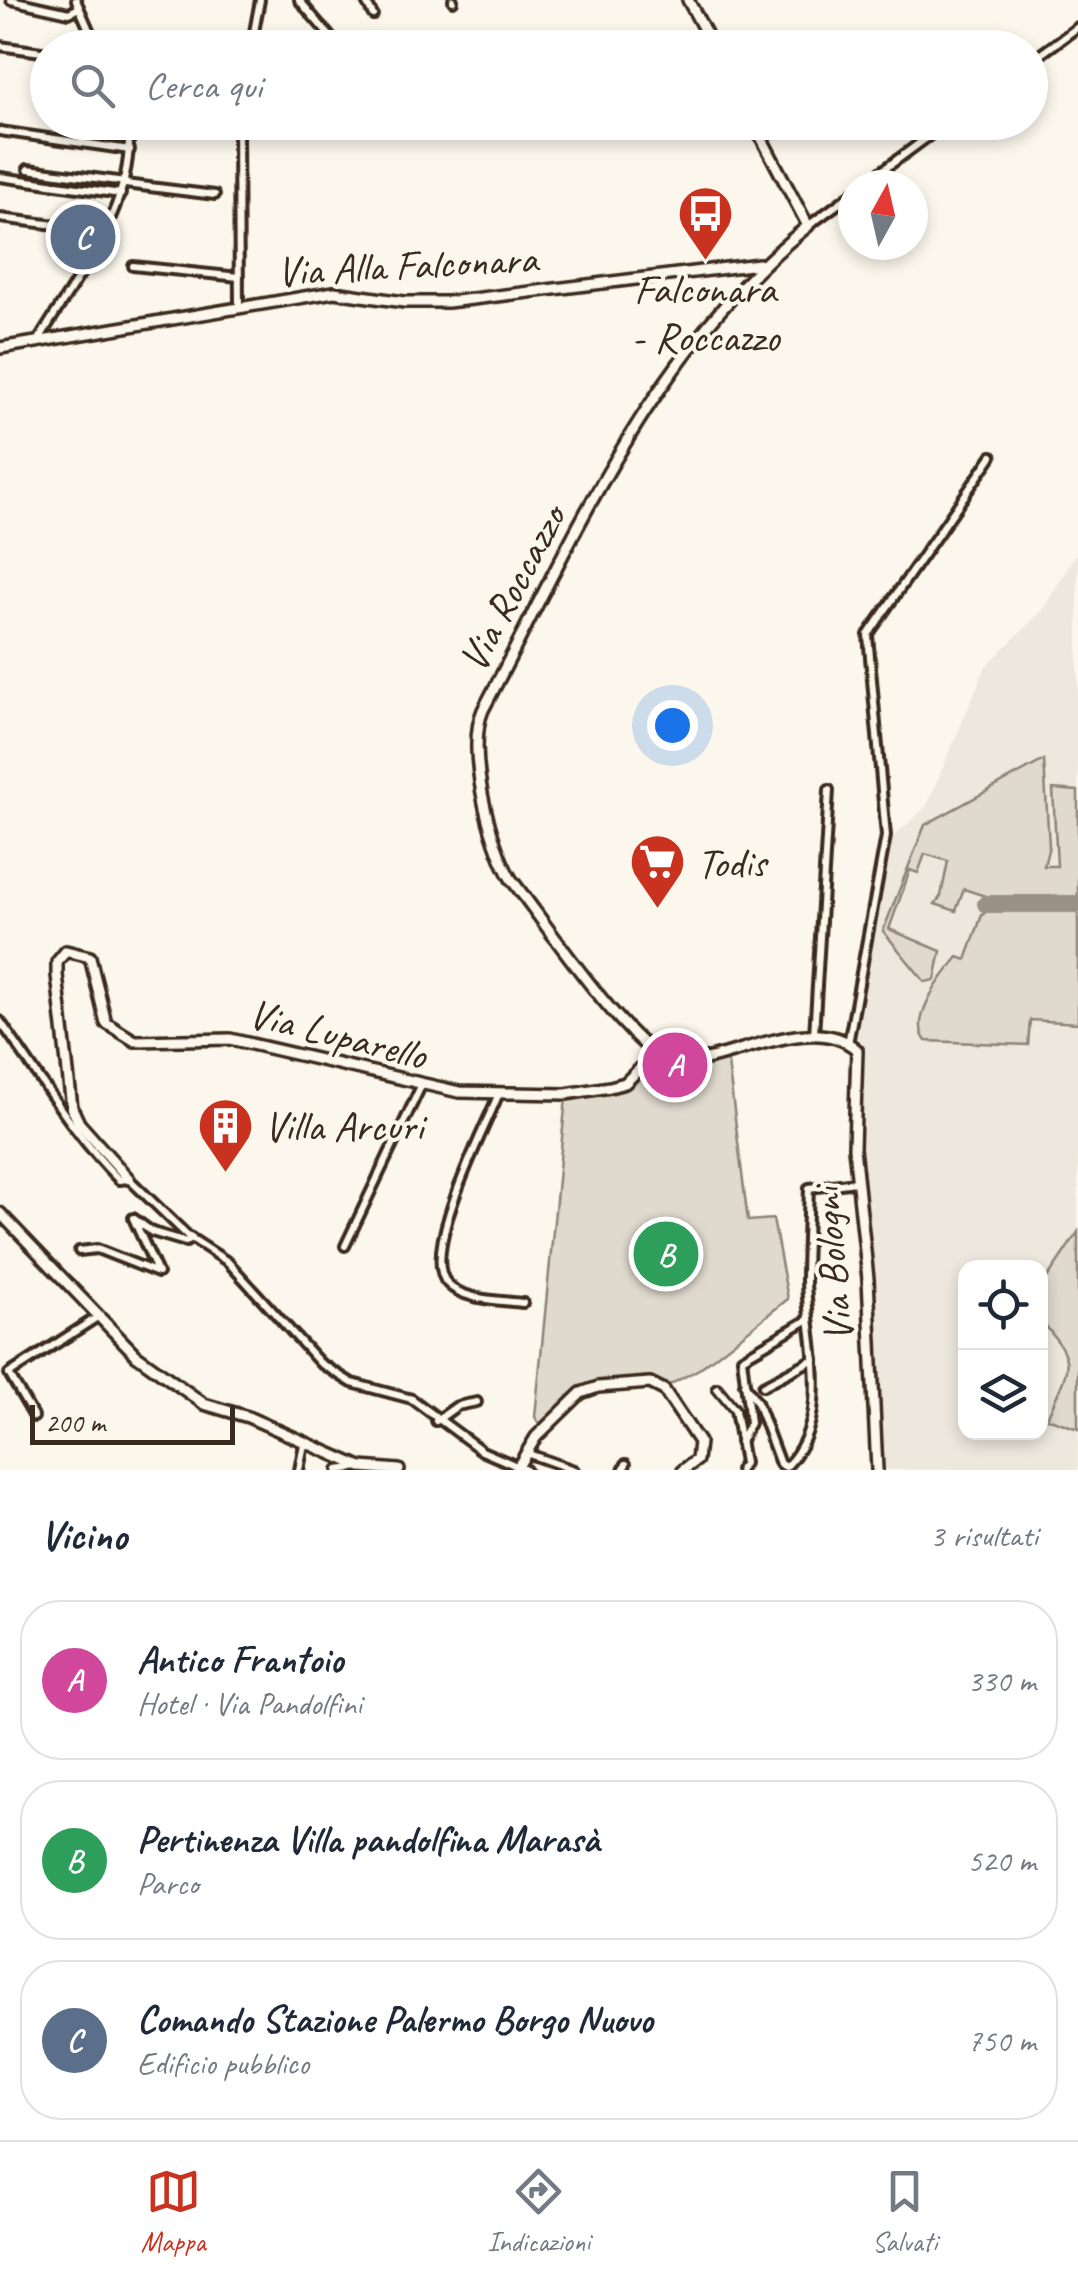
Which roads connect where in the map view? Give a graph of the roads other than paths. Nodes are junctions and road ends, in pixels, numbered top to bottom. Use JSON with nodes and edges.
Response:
{"nodes":[{"id":1,"x":11,"y":0,"type":"edge"},
{"id":2,"x":260,"y":0,"type":"edge"},
{"id":3,"x":299,"y":0,"type":"edge"},
{"id":4,"x":365,"y":0,"type":"edge"},
{"id":5,"x":688,"y":0,"type":"edge"},
{"id":6,"x":77,"y":4,"type":"edge"},
{"id":7,"x":373,"y":16,"type":"dead end"},
{"id":8,"x":1078,"y":27,"type":"edge"},
{"id":9,"x":89,"y":30,"type":"edge"},
{"id":10,"x":254,"y":30,"type":"edge"},
{"id":11,"x":325,"y":30,"type":"edge"},
{"id":12,"x":704,"y":30,"type":"edge"},
{"id":13,"x":0,"y":46,"type":"edge"},
{"id":14,"x":1048,"y":49,"type":"edge"},
{"id":15,"x":30,"y":50,"type":"edge"},
{"id":16,"x":0,"y":131,"type":"edge"},
{"id":17,"x":30,"y":135,"type":"edge"},
{"id":18,"x":62,"y":140,"type":"edge"},
{"id":19,"x":129,"y":140,"type":"edge"},
{"id":20,"x":238,"y":140,"type":"edge"},
{"id":21,"x":763,"y":140,"type":"edge"},
{"id":22,"x":924,"y":140,"type":"edge"},
{"id":23,"x":130,"y":150,"type":"junction"},
{"id":24,"x":28,"y":169,"type":"dead end"},
{"id":25,"x":883,"y":170,"type":"edge"},
{"id":26,"x":0,"y":178,"type":"edge"},
{"id":27,"x":125,"y":183,"type":"junction"},
{"id":28,"x":121,"y":194,"type":"junction"},
{"id":29,"x":215,"y":195,"type":"dead end"},
{"id":30,"x":838,"y":203,"type":"edge"},
{"id":31,"x":0,"y":218,"type":"edge"},
{"id":32,"x":808,"y":226,"type":"junction"},
{"id":33,"x":102,"y":231,"type":"junction"},
{"id":34,"x":760,"y":264,"type":"junction"},
{"id":35,"x":133,"y":266,"type":"dead end"},
{"id":36,"x":239,"y":278,"type":"junction"},
{"id":37,"x":239,"y":308,"type":"junction"},
{"id":38,"x":37,"y":342,"type":"junction"},
{"id":39,"x":0,"y":348,"type":"edge"},
{"id":40,"x":992,"y":456,"type":"dead end"},
{"id":41,"x":829,"y":790,"type":"dead end"},
{"id":42,"x":0,"y":1022,"type":"edge"},
{"id":43,"x":814,"y":1036,"type":"junction"},
{"id":44,"x":848,"y":1044,"type":"junction"},
{"id":45,"x":656,"y":1054,"type":"junction"},
{"id":46,"x":421,"y":1086,"type":"junction"},
{"id":47,"x":499,"y":1093,"type":"junction"},
{"id":48,"x":129,"y":1179,"type":"junction"},
{"id":49,"x":856,"y":1182,"type":"junction"},
{"id":50,"x":0,"y":1213,"type":"edge"},
{"id":51,"x":190,"y":1238,"type":"junction"},
{"id":52,"x":345,"y":1246,"type":"dead end"},
{"id":53,"x":78,"y":1251,"type":"dead end"},
{"id":54,"x":523,"y":1304,"type":"dead end"},
{"id":55,"x":100,"y":1315,"type":"junction"},
{"id":56,"x":810,"y":1319,"type":"junction"},
{"id":57,"x":814,"y":1359,"type":"junction"},
{"id":58,"x":744,"y":1384,"type":"junction"},
{"id":59,"x":763,"y":1386,"type":"dead end"},
{"id":60,"x":716,"y":1388,"type":"dead end"},
{"id":61,"x":477,"y":1402,"type":"dead end"},
{"id":62,"x":34,"y":1417,"type":"dead end"},
{"id":63,"x":436,"y":1420,"type":"junction"},
{"id":64,"x":740,"y":1442,"type":"junction"},
{"id":65,"x":304,"y":1444,"type":"junction"},
{"id":66,"x":524,"y":1452,"type":"junction"},
{"id":67,"x":361,"y":1467,"type":"junction"},
{"id":68,"x":520,"y":1469,"type":"edge"},
{"id":69,"x":299,"y":1470,"type":"edge"},
{"id":70,"x":338,"y":1470,"type":"edge"},
{"id":71,"x":399,"y":1470,"type":"edge"},
{"id":72,"x":574,"y":1470,"type":"edge"},
{"id":73,"x":683,"y":1470,"type":"edge"},
{"id":74,"x":740,"y":1470,"type":"edge"},
{"id":75,"x":877,"y":1470,"type":"edge"}],
"edges":[{"from":1,"to":6,"type":"street"},
{"from":2,"to":10,"type":"street"},
{"from":3,"to":11,"type":"street"},
{"from":4,"to":7,"type":"street"},
{"from":5,"to":12,"type":"street"},
{"from":6,"to":9,"type":"street"},
{"from":8,"to":14,"type":"street"},
{"from":13,"to":15,"type":"street"},
{"from":16,"to":17,"type":"street"},
{"from":18,"to":23,"type":"street"},
{"from":19,"to":23,"type":"street"},
{"from":20,"to":36,"type":"street"},
{"from":21,"to":32,"type":"street"},
{"from":22,"to":25,"type":"street"},
{"from":23,"to":27,"type":"street"},
{"from":24,"to":27,"type":"street"},
{"from":26,"to":28,"type":"street"},
{"from":27,"to":28,"type":"street"},
{"from":27,"to":29,"type":"street"},
{"from":28,"to":33,"type":"street"},
{"from":30,"to":32,"type":"street","name":"Via Roccazzo"},
{"from":31,"to":33,"type":"street"},
{"from":32,"to":34,"type":"street","name":"Via Roccazzo"},
{"from":33,"to":38,"type":"street"},
{"from":34,"to":37,"type":"street","name":"Via Alla Falconara"},
{"from":34,"to":45,"type":"street","name":"Via Roccazzo"},
{"from":35,"to":36,"type":"street"},
{"from":36,"to":37,"type":"street"},
{"from":37,"to":38,"type":"street","name":"Via Alla Falconara"},
{"from":38,"to":39,"type":"street","name":"Via Alla Falconara"},
{"from":40,"to":44,"type":"street"},
{"from":41,"to":43,"type":"street"},
{"from":42,"to":48,"type":"street"},
{"from":43,"to":44,"type":"street"},
{"from":43,"to":45,"type":"street"},
{"from":44,"to":49,"type":"street","name":"Via Bologni"},
{"from":45,"to":47,"type":"street","name":"Via Luparello"},
{"from":46,"to":47,"type":"street","name":"Via Luparello"},
{"from":46,"to":48,"type":"street","name":"Via Luparello"},
{"from":46,"to":52,"type":"street"},
{"from":47,"to":54,"type":"street"},
{"from":48,"to":51,"type":"street"},
{"from":49,"to":56,"type":"street"},
{"from":49,"to":75,"type":"street","name":"Via Bologni"},
{"from":50,"to":55,"type":"street"},
{"from":51,"to":53,"type":"street"},
{"from":51,"to":63,"type":"street"},
{"from":55,"to":62,"type":"street"},
{"from":55,"to":65,"type":"street"},
{"from":56,"to":57,"type":"street"},
{"from":56,"to":58,"type":"street"},
{"from":57,"to":58,"type":"street"},
{"from":57,"to":59,"type":"street"},
{"from":58,"to":64,"type":"street"},
{"from":60,"to":64,"type":"street"},
{"from":61,"to":63,"type":"street"},
{"from":63,"to":68,"type":"street"},
{"from":64,"to":74,"type":"street"},
{"from":65,"to":67,"type":"street"},
{"from":65,"to":69,"type":"street"},
{"from":66,"to":68,"type":"street"},
{"from":66,"to":72,"type":"street"},
{"from":66,"to":73,"type":"street"},
{"from":67,"to":70,"type":"street"},
{"from":67,"to":71,"type":"street"}]}
